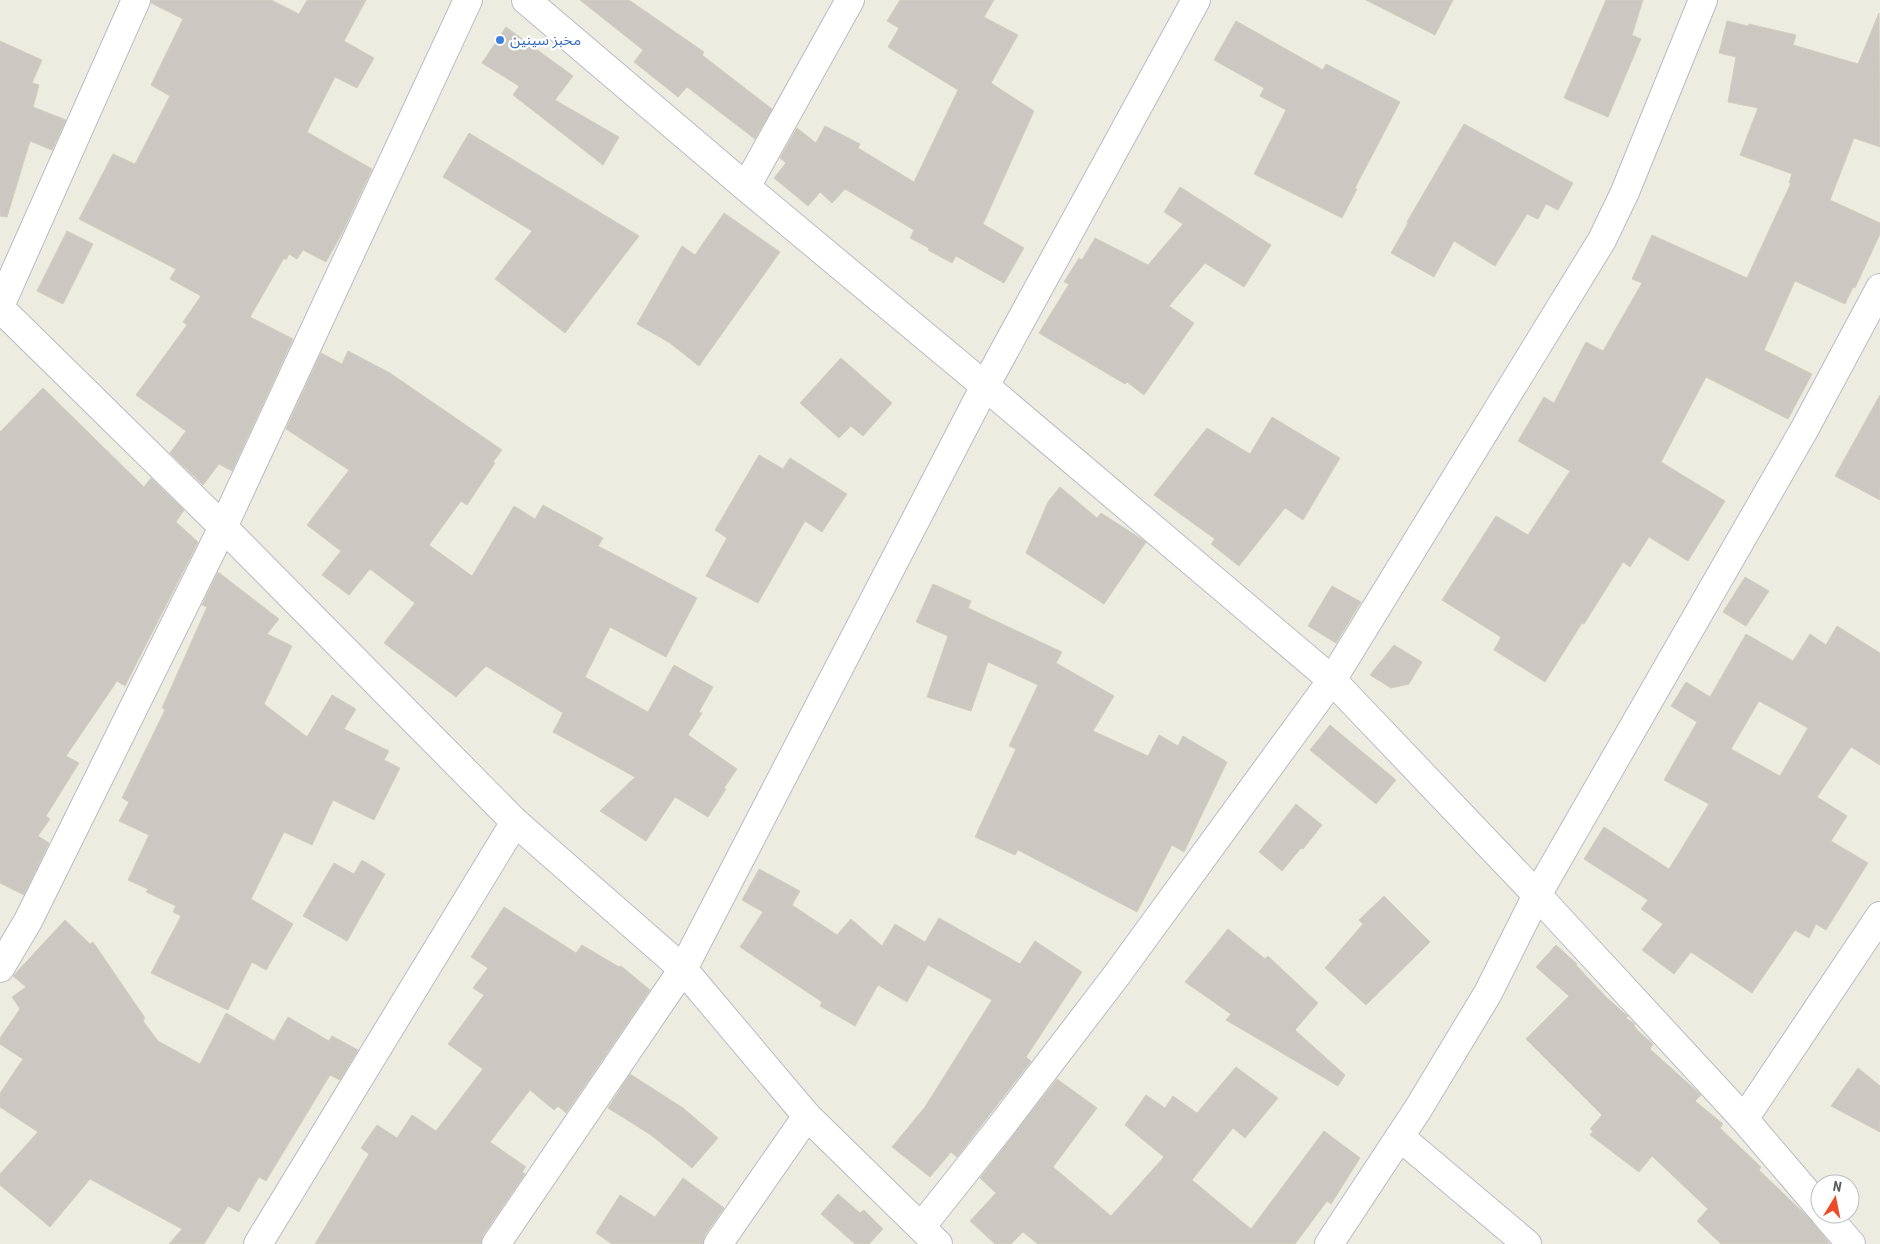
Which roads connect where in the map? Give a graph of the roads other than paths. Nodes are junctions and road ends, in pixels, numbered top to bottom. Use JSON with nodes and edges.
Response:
{"nodes":[{"id":1,"x":136,"y":0,"type":"edge"},
{"id":2,"x":468,"y":0,"type":"edge"},
{"id":3,"x":526,"y":0,"type":"edge"},
{"id":4,"x":850,"y":0,"type":"edge"},
{"id":5,"x":1196,"y":0,"type":"edge"},
{"id":6,"x":1703,"y":0,"type":"edge"},
{"id":7,"x":746,"y":187,"type":"junction"},
{"id":8,"x":1880,"y":288,"type":"edge"},
{"id":9,"x":0,"y":307,"type":"edge"},
{"id":10,"x":985,"y":386,"type":"junction"},
{"id":11,"x":223,"y":527,"type":"junction"},
{"id":12,"x":1332,"y":680,"type":"junction"},
{"id":13,"x":515,"y":822,"type":"junction"},
{"id":14,"x":1538,"y":895,"type":"junction"},
{"id":15,"x":1880,"y":916,"type":"edge"},
{"id":16,"x":0,"y":968,"type":"edge"},
{"id":17,"x":683,"y":969,"type":"junction"},
{"id":18,"x":807,"y":1116,"type":"junction"},
{"id":19,"x":1744,"y":1119,"type":"junction"},
{"id":20,"x":1400,"y":1137,"type":"junction"},
{"id":21,"x":1810,"y":1196,"type":"edge"},
{"id":22,"x":1834,"y":1224,"type":"edge"},
{"id":23,"x":929,"y":1235,"type":"edge"},
{"id":24,"x":258,"y":1244,"type":"edge"},
{"id":25,"x":496,"y":1244,"type":"edge"},
{"id":26,"x":718,"y":1244,"type":"edge"},
{"id":27,"x":1329,"y":1244,"type":"edge"},
{"id":28,"x":1527,"y":1244,"type":"edge"},
{"id":29,"x":1851,"y":1244,"type":"edge"}],
"edges":[{"from":1,"to":9,"type":"street"},
{"from":2,"to":11,"type":"street"},
{"from":3,"to":7,"type":"street"},
{"from":4,"to":7,"type":"street"},
{"from":5,"to":10,"type":"street"},
{"from":6,"to":12,"type":"street"},
{"from":7,"to":10,"type":"street"},
{"from":8,"to":14,"type":"street"},
{"from":9,"to":11,"type":"street"},
{"from":10,"to":12,"type":"street"},
{"from":10,"to":17,"type":"street"},
{"from":11,"to":13,"type":"street"},
{"from":11,"to":16,"type":"street"},
{"from":12,"to":14,"type":"street"},
{"from":12,"to":23,"type":"street"},
{"from":13,"to":17,"type":"street"},
{"from":13,"to":24,"type":"street"},
{"from":14,"to":19,"type":"street"},
{"from":14,"to":20,"type":"street"},
{"from":15,"to":19,"type":"street"},
{"from":17,"to":18,"type":"street"},
{"from":17,"to":25,"type":"street"},
{"from":18,"to":23,"type":"street"},
{"from":18,"to":26,"type":"street"},
{"from":19,"to":21,"type":"street"},
{"from":20,"to":27,"type":"street"},
{"from":20,"to":28,"type":"street"},
{"from":22,"to":29,"type":"street"}]}
